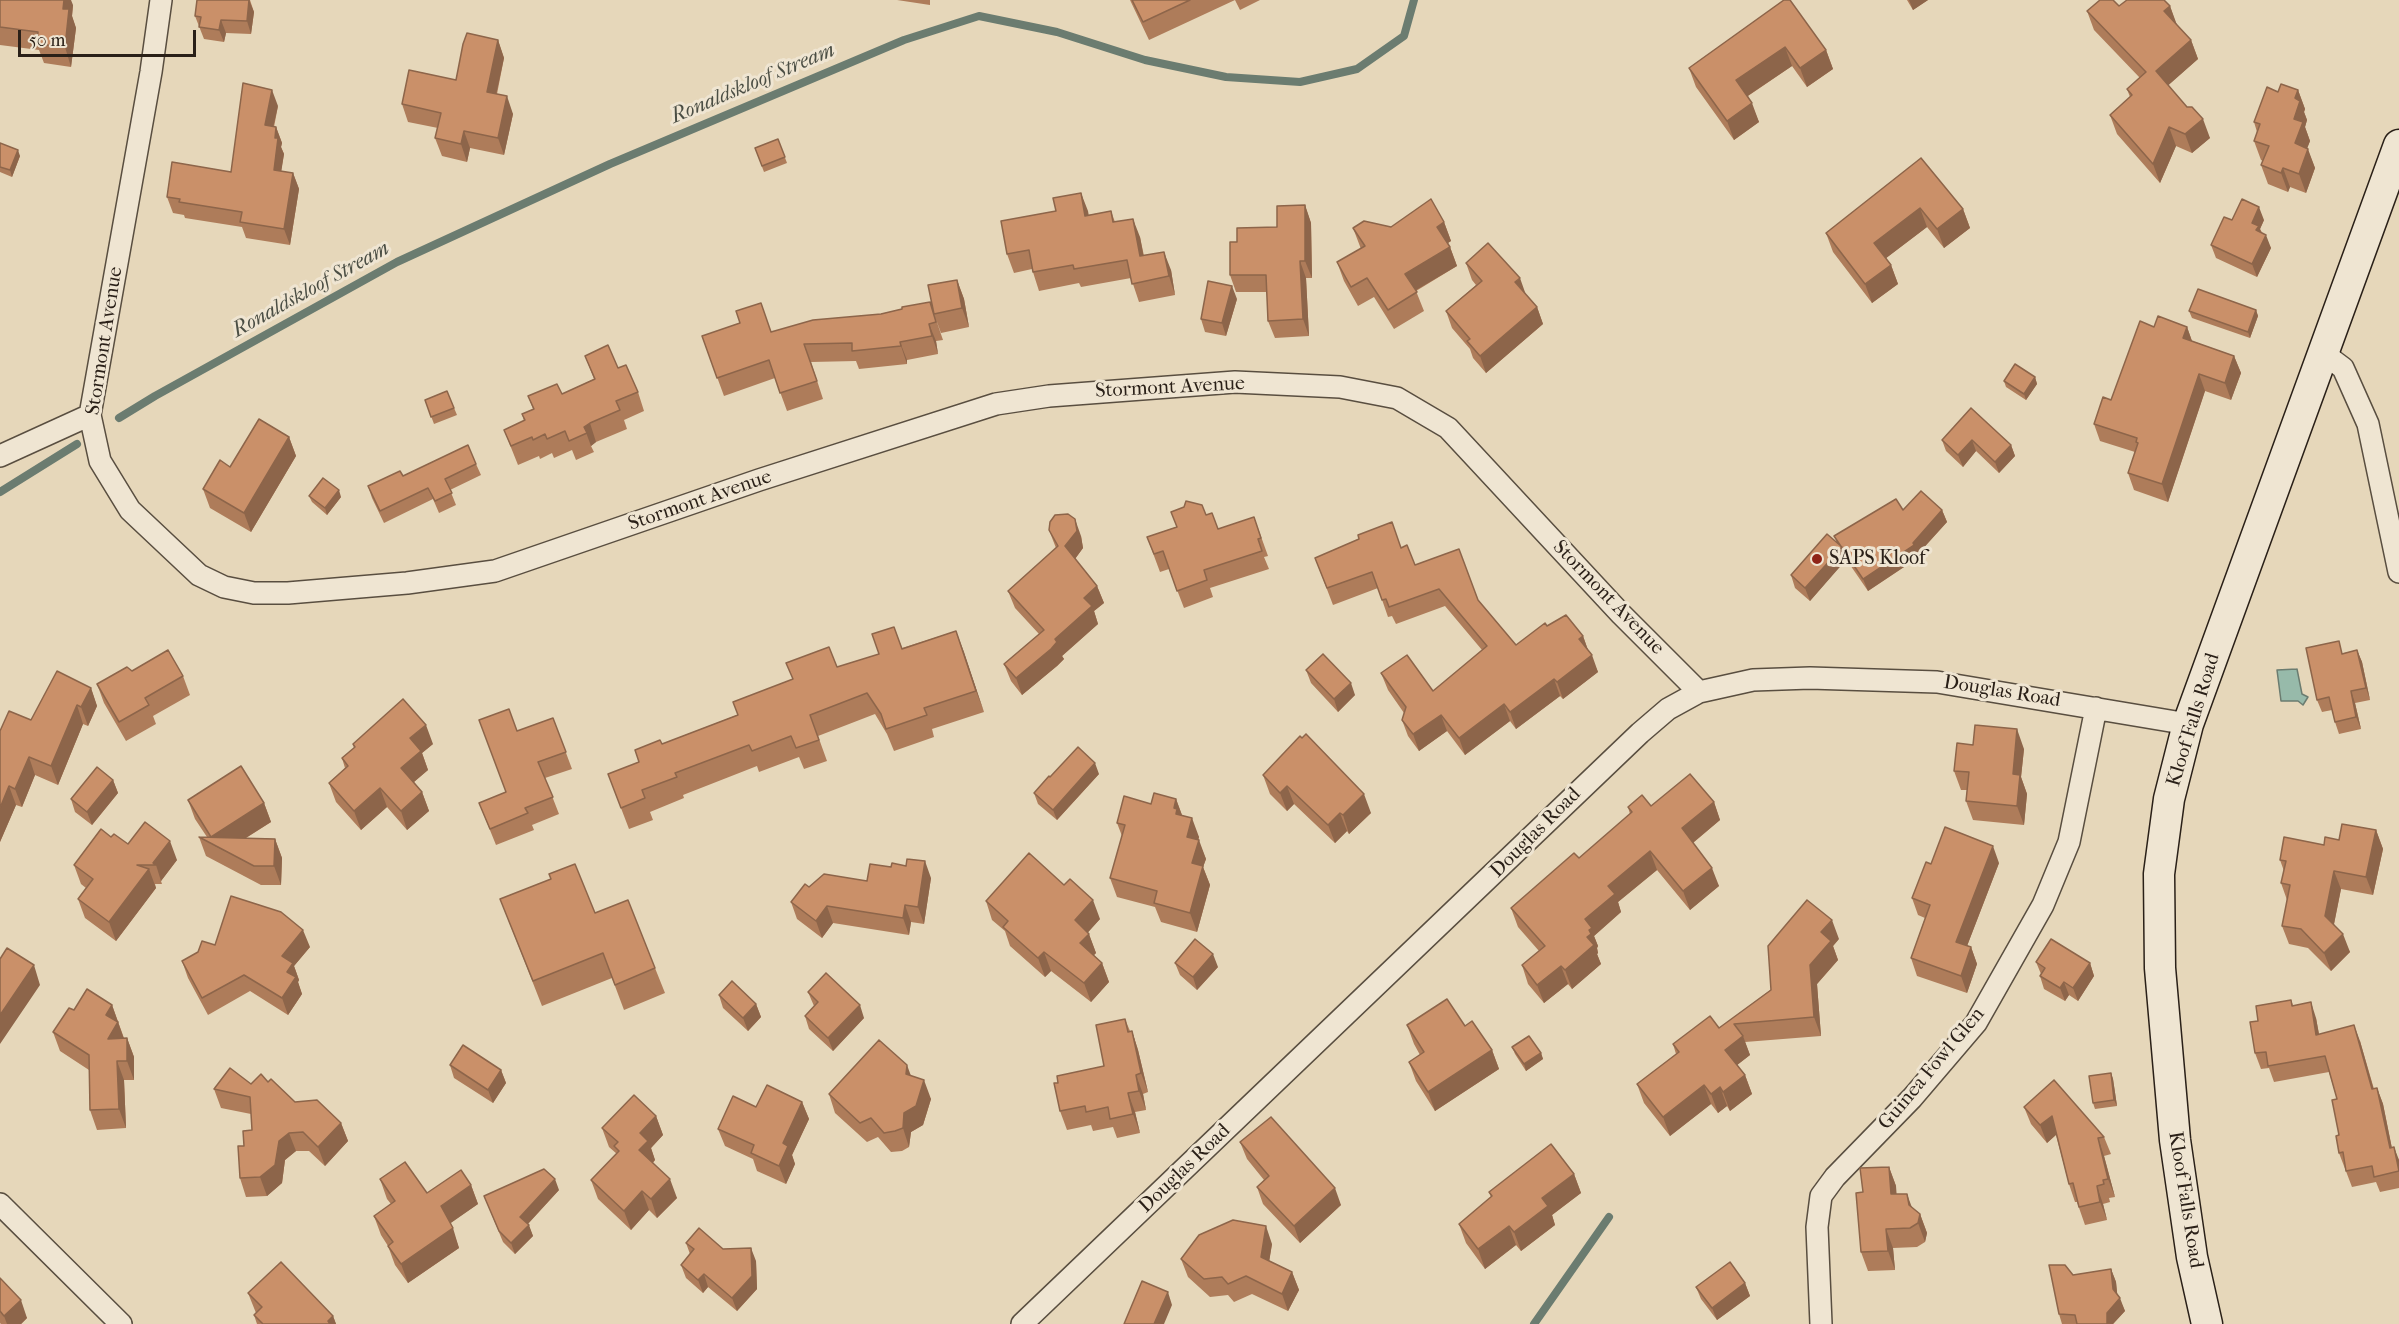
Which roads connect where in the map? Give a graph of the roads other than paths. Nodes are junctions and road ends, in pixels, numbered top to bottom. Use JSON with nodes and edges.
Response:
{"nodes":[{"id":1,"x":161,"y":0,"type":"edge"},
{"id":2,"x":2399,"y":145,"type":"edge"},
{"id":3,"x":2323,"y":353,"type":"junction"},
{"id":4,"x":90,"y":415,"type":"junction"},
{"id":5,"x":0,"y":456,"type":"edge"},
{"id":6,"x":2399,"y":572,"type":"edge"},
{"id":7,"x":1699,"y":692,"type":"junction"},
{"id":8,"x":2096,"y":708,"type":"junction"},
{"id":9,"x":2188,"y":724,"type":"junction"},
{"id":10,"x":0,"y":1204,"type":"edge"},
{"id":11,"x":121,"y":1324,"type":"edge"},
{"id":12,"x":1022,"y":1324,"type":"edge"},
{"id":13,"x":1821,"y":1324,"type":"edge"},
{"id":14,"x":2207,"y":1324,"type":"edge"}],
"edges":[{"from":1,"to":4,"type":"street","name":"Stormont Avenue"},
{"from":2,"to":3,"type":"main road","name":"Kloof Falls Road"},
{"from":3,"to":6,"type":"street"},
{"from":3,"to":9,"type":"main road","name":"Kloof Falls Road"},
{"from":4,"to":5,"type":"street"},
{"from":4,"to":7,"type":"street","name":"Stormont Avenue"},
{"from":7,"to":8,"type":"street","name":"Douglas Road"},
{"from":7,"to":12,"type":"street","name":"Douglas Road"},
{"from":8,"to":9,"type":"street","name":"Douglas Road"},
{"from":8,"to":13,"type":"street","name":"Guinea Fowl Glen"},
{"from":9,"to":14,"type":"main road","name":"Kloof Falls Road"},
{"from":10,"to":11,"type":"street"}]}
